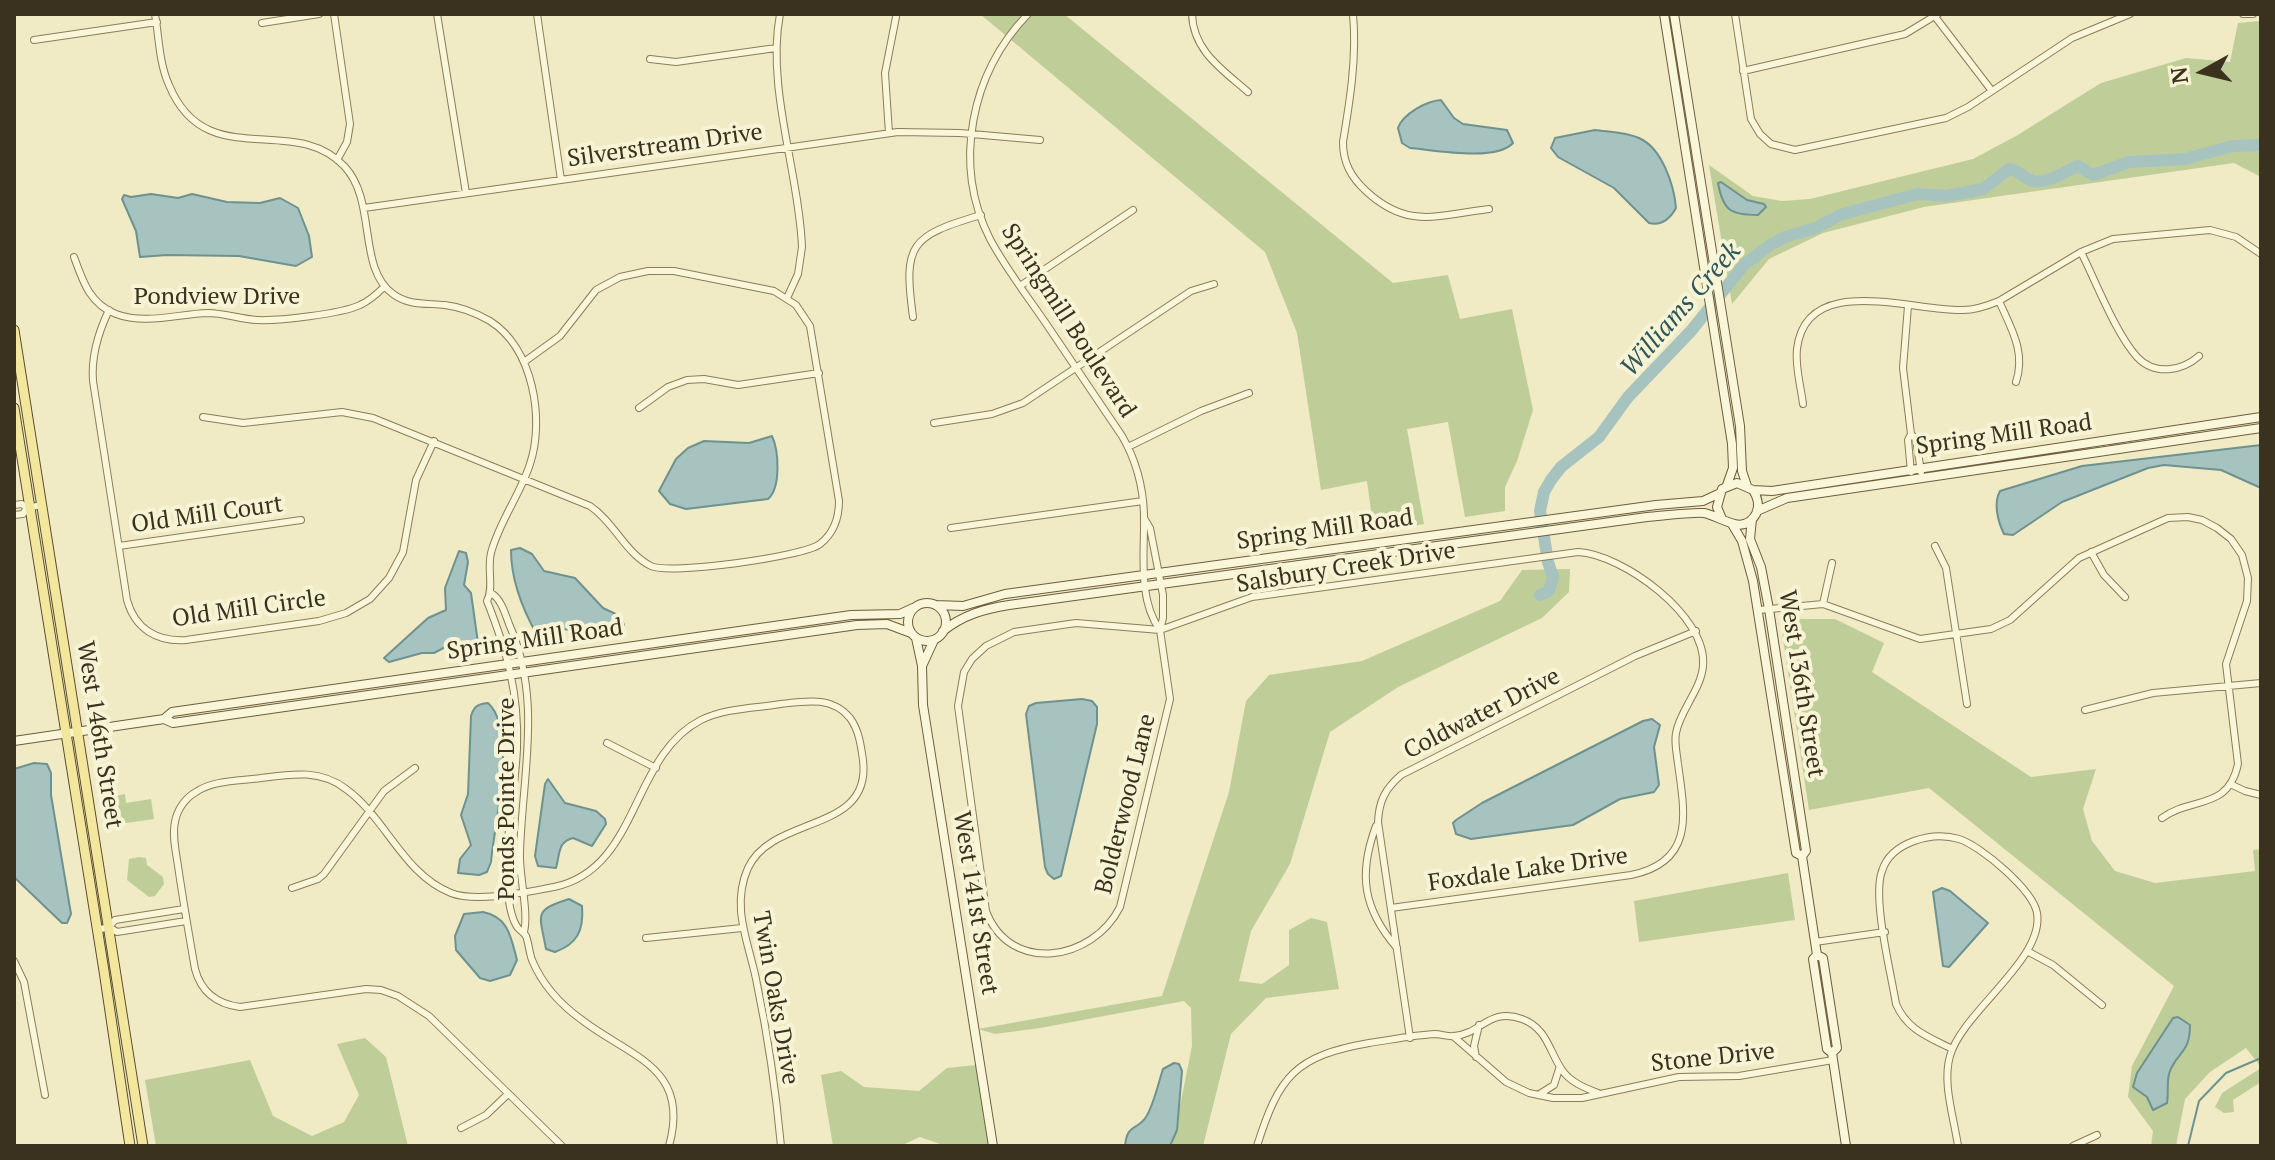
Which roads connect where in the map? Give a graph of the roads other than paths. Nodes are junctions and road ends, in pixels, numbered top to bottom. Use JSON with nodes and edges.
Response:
{"nodes":[{"id":1,"x":319,"y":14,"type":"edge"},
{"id":2,"x":334,"y":14,"type":"edge"},
{"id":3,"x":437,"y":14,"type":"edge"},
{"id":4,"x":537,"y":14,"type":"edge"},
{"id":5,"x":780,"y":14,"type":"edge"},
{"id":6,"x":1028,"y":14,"type":"edge"},
{"id":7,"x":1192,"y":14,"type":"edge"},
{"id":8,"x":1353,"y":14,"type":"edge"},
{"id":9,"x":1664,"y":14,"type":"edge"},
{"id":10,"x":1674,"y":14,"type":"edge"},
{"id":11,"x":1735,"y":14,"type":"edge"},
{"id":12,"x":2130,"y":14,"type":"edge"},
{"id":13,"x":2243,"y":14,"type":"edge"},
{"id":14,"x":2253,"y":14,"type":"edge"},
{"id":15,"x":1936,"y":15,"type":"edge"},
{"id":16,"x":896,"y":17,"type":"dead end"},
{"id":17,"x":156,"y":18,"type":"edge"},
{"id":18,"x":262,"y":23,"type":"dead end"},
{"id":19,"x":34,"y":40,"type":"dead end"},
{"id":20,"x":776,"y":48,"type":"junction"},
{"id":21,"x":650,"y":59,"type":"dead end"},
{"id":22,"x":1743,"y":71,"type":"junction"},
{"id":23,"x":1992,"y":91,"type":"junction"},
{"id":24,"x":1248,"y":92,"type":"dead end"},
{"id":25,"x":889,"y":133,"type":"junction"},
{"id":26,"x":971,"y":134,"type":"junction"},
{"id":27,"x":1040,"y":140,"type":"dead end"},
{"id":28,"x":788,"y":147,"type":"junction"},
{"id":29,"x":337,"y":160,"type":"junction"},
{"id":30,"x":561,"y":180,"type":"junction"},
{"id":31,"x":466,"y":193,"type":"junction"},
{"id":32,"x":364,"y":208,"type":"junction"},
{"id":33,"x":1489,"y":209,"type":"dead end"},
{"id":34,"x":1133,"y":210,"type":"dead end"},
{"id":35,"x":981,"y":215,"type":"junction"},
{"id":36,"x":2081,"y":252,"type":"junction"},
{"id":37,"x":2261,"y":254,"type":"edge"},
{"id":38,"x":74,"y":257,"type":"dead end"},
{"id":39,"x":1214,"y":284,"type":"dead end"},
{"id":40,"x":1020,"y":286,"type":"junction"},
{"id":41,"x":384,"y":287,"type":"junction"},
{"id":42,"x":787,"y":298,"type":"junction"},
{"id":43,"x":1999,"y":301,"type":"junction"},
{"id":44,"x":1908,"y":306,"type":"junction"},
{"id":45,"x":109,"y":310,"type":"junction"},
{"id":46,"x":913,"y":317,"type":"dead end"},
{"id":47,"x":14,"y":330,"type":"edge"},
{"id":48,"x":2199,"y":356,"type":"dead end"},
{"id":49,"x":524,"y":362,"type":"junction"},
{"id":50,"x":1076,"y":368,"type":"junction"},
{"id":51,"x":819,"y":373,"type":"junction"},
{"id":52,"x":2016,"y":382,"type":"dead end"},
{"id":53,"x":1249,"y":393,"type":"dead end"},
{"id":54,"x":1803,"y":404,"type":"dead end"},
{"id":55,"x":14,"y":408,"type":"edge"},
{"id":56,"x":639,"y":408,"type":"dead end"},
{"id":57,"x":203,"y":417,"type":"dead end"},
{"id":58,"x":2261,"y":417,"type":"edge"},
{"id":59,"x":934,"y":423,"type":"dead end"},
{"id":60,"x":2261,"y":428,"type":"edge"},
{"id":61,"x":434,"y":441,"type":"junction"},
{"id":62,"x":1128,"y":447,"type":"junction"},
{"id":63,"x":1916,"y":473,"type":"junction"},
{"id":64,"x":524,"y":478,"type":"junction"},
{"id":65,"x":1727,"y":486,"type":"junction"},
{"id":66,"x":1750,"y":488,"type":"junction"},
{"id":67,"x":1719,"y":494,"type":"junction"},
{"id":68,"x":1143,"y":501,"type":"junction"},
{"id":69,"x":14,"y":505,"type":"edge"},
{"id":70,"x":42,"y":505,"type":"junction"},
{"id":71,"x":29,"y":508,"type":"junction"},
{"id":72,"x":14,"y":515,"type":"edge"},
{"id":73,"x":1755,"y":515,"type":"junction"},
{"id":74,"x":1144,"y":518,"type":"junction"},
{"id":75,"x":1722,"y":519,"type":"junction"},
{"id":76,"x":301,"y":520,"type":"dead end"},
{"id":77,"x":1732,"y":524,"type":"junction"},
{"id":78,"x":951,"y":528,"type":"dead end"},
{"id":79,"x":119,"y":546,"type":"junction"},
{"id":80,"x":1935,"y":546,"type":"dead end"},
{"id":81,"x":2091,"y":552,"type":"junction"},
{"id":82,"x":1832,"y":563,"type":"dead end"},
{"id":83,"x":1160,"y":578,"type":"junction"},
{"id":84,"x":1146,"y":580,"type":"junction"},
{"id":85,"x":491,"y":593,"type":"junction"},
{"id":86,"x":2125,"y":597,"type":"dead end"},
{"id":87,"x":1823,"y":604,"type":"junction"},
{"id":88,"x":936,"y":605,"type":"junction"},
{"id":89,"x":913,"y":608,"type":"junction"},
{"id":90,"x":1769,"y":609,"type":"junction"},
{"id":91,"x":1759,"y":610,"type":"junction"},
{"id":92,"x":1160,"y":630,"type":"junction"},
{"id":93,"x":943,"y":631,"type":"junction"},
{"id":94,"x":1696,"y":631,"type":"junction"},
{"id":95,"x":1957,"y":634,"type":"junction"},
{"id":96,"x":914,"y":636,"type":"junction"},
{"id":97,"x":934,"y":640,"type":"junction"},
{"id":98,"x":922,"y":666,"type":"junction"},
{"id":99,"x":523,"y":667,"type":"junction"},
{"id":100,"x":511,"y":669,"type":"junction"},
{"id":101,"x":2261,"y":683,"type":"edge"},
{"id":102,"x":2228,"y":688,"type":"junction"},
{"id":103,"x":1967,"y":704,"type":"dead end"},
{"id":104,"x":2085,"y":710,"type":"dead end"},
{"id":105,"x":79,"y":731,"type":"junction"},
{"id":106,"x":66,"y":733,"type":"junction"},
{"id":107,"x":14,"y":741,"type":"edge"},
{"id":108,"x":607,"y":743,"type":"dead end"},
{"id":109,"x":415,"y":768,"type":"dead end"},
{"id":110,"x":656,"y":768,"type":"junction"},
{"id":111,"x":2230,"y":784,"type":"junction"},
{"id":112,"x":2261,"y":795,"type":"edge"},
{"id":113,"x":369,"y":811,"type":"junction"},
{"id":114,"x":2162,"y":818,"type":"dead end"},
{"id":115,"x":1378,"y":822,"type":"junction"},
{"id":116,"x":1802,"y":856,"type":"junction"},
{"id":117,"x":292,"y":888,"type":"dead end"},
{"id":118,"x":522,"y":891,"type":"junction"},
{"id":119,"x":508,"y":893,"type":"junction"},
{"id":120,"x":1391,"y":908,"type":"junction"},
{"id":121,"x":185,"y":915,"type":"junction"},
{"id":122,"x":109,"y":927,"type":"junction"},
{"id":123,"x":742,"y":928,"type":"junction"},
{"id":124,"x":97,"y":930,"type":"junction"},
{"id":125,"x":524,"y":932,"type":"junction"},
{"id":126,"x":1885,"y":932,"type":"junction"},
{"id":127,"x":646,"y":938,"type":"dead end"},
{"id":128,"x":1815,"y":942,"type":"junction"},
{"id":129,"x":1011,"y":946,"type":"joint"},
{"id":130,"x":1397,"y":948,"type":"junction"},
{"id":131,"x":2027,"y":951,"type":"junction"},
{"id":132,"x":14,"y":961,"type":"edge"},
{"id":133,"x":2102,"y":1005,"type":"dead end"},
{"id":134,"x":1479,"y":1025,"type":"junction"},
{"id":135,"x":1453,"y":1036,"type":"junction"},
{"id":136,"x":1410,"y":1038,"type":"junction"},
{"id":137,"x":1952,"y":1049,"type":"junction"},
{"id":138,"x":1833,"y":1056,"type":"junction"},
{"id":139,"x":1476,"y":1058,"type":"junction"},
{"id":140,"x":1559,"y":1065,"type":"junction"},
{"id":141,"x":1598,"y":1093,"type":"junction"},
{"id":142,"x":508,"y":1094,"type":"junction"},
{"id":143,"x":45,"y":1095,"type":"dead end"},
{"id":144,"x":135,"y":1095,"type":"junction"},
{"id":145,"x":1538,"y":1095,"type":"junction"},
{"id":146,"x":122,"y":1097,"type":"junction"},
{"id":147,"x":461,"y":1128,"type":"dead end"},
{"id":148,"x":2097,"y":1135,"type":"dead end"},
{"id":149,"x":130,"y":1146,"type":"edge"},
{"id":150,"x":143,"y":1146,"type":"edge"},
{"id":151,"x":562,"y":1146,"type":"edge"},
{"id":152,"x":669,"y":1146,"type":"edge"},
{"id":153,"x":781,"y":1146,"type":"edge"},
{"id":154,"x":993,"y":1146,"type":"edge"},
{"id":155,"x":1257,"y":1146,"type":"edge"},
{"id":156,"x":1846,"y":1146,"type":"edge"},
{"id":157,"x":1958,"y":1146,"type":"edge"},
{"id":158,"x":2073,"y":1146,"type":"edge"}],
"edges":[{"from":1,"to":18,"type":"street"},
{"from":2,"to":29,"type":"street"},
{"from":3,"to":31,"type":"street"},
{"from":4,"to":30,"type":"street"},
{"from":5,"to":20,"type":"street"},
{"from":6,"to":26,"type":"street","name":"Springmill Boulevard"},
{"from":7,"to":24,"type":"street"},
{"from":8,"to":33,"type":"street"},
{"from":9,"to":65,"type":"street"},
{"from":10,"to":66,"type":"street"},
{"from":11,"to":22,"type":"street"},
{"from":12,"to":23,"type":"street"},
{"from":13,"to":14,"type":"street"},
{"from":15,"to":22,"type":"street"},
{"from":15,"to":23,"type":"street"},
{"from":16,"to":25,"type":"street"},
{"from":17,"to":19,"type":"street"},
{"from":17,"to":29,"type":"street"},
{"from":20,"to":21,"type":"street"},
{"from":20,"to":28,"type":"street"},
{"from":22,"to":23,"type":"street"},
{"from":25,"to":26,"type":"street","name":"Silverstream Drive"},
{"from":25,"to":28,"type":"street","name":"Silverstream Drive"},
{"from":26,"to":27,"type":"street","name":"Silverstream Drive"},
{"from":26,"to":35,"type":"street","name":"Springmill Boulevard"},
{"from":28,"to":30,"type":"street","name":"Silverstream Drive"},
{"from":28,"to":42,"type":"street"},
{"from":29,"to":32,"type":"street"},
{"from":30,"to":31,"type":"street","name":"Silverstream Drive"},
{"from":31,"to":32,"type":"street","name":"Silverstream Drive"},
{"from":32,"to":41,"type":"street"},
{"from":34,"to":40,"type":"street"},
{"from":35,"to":40,"type":"street","name":"Springmill Boulevard"},
{"from":35,"to":46,"type":"street"},
{"from":36,"to":37,"type":"street"},
{"from":36,"to":43,"type":"street"},
{"from":36,"to":48,"type":"street"},
{"from":38,"to":45,"type":"street","name":"Pondview Drive"},
{"from":39,"to":50,"type":"street"},
{"from":40,"to":50,"type":"street","name":"Springmill Boulevard"},
{"from":41,"to":45,"type":"street","name":"Pondview Drive"},
{"from":41,"to":49,"type":"street"},
{"from":42,"to":49,"type":"street"},
{"from":42,"to":51,"type":"street"},
{"from":43,"to":44,"type":"street"},
{"from":43,"to":52,"type":"street"},
{"from":44,"to":54,"type":"street"},
{"from":44,"to":63,"type":"street"},
{"from":45,"to":79,"type":"street","name":"Old Mill Circle"},
{"from":47,"to":70,"type":"main road","name":"West 146th Street"},
{"from":49,"to":64,"type":"street","name":"Ponds Pointe Drive"},
{"from":50,"to":59,"type":"street"},
{"from":50,"to":62,"type":"street","name":"Springmill Boulevard"},
{"from":51,"to":56,"type":"street"},
{"from":51,"to":64,"type":"street"},
{"from":53,"to":62,"type":"street"},
{"from":55,"to":71,"type":"main road","name":"West 146th Street"},
{"from":57,"to":61,"type":"street"},
{"from":58,"to":63,"type":"street","name":"Spring Mill Road"},
{"from":60,"to":63,"type":"street","name":"Spring Mill Road"},
{"from":61,"to":64,"type":"street"},
{"from":61,"to":79,"type":"street","name":"Old Mill Circle"},
{"from":62,"to":68,"type":"street","name":"Springmill Boulevard"},
{"from":63,"to":66,"type":"street","name":"Spring Mill Road"},
{"from":63,"to":73,"type":"street","name":"Spring Mill Road"},
{"from":64,"to":85,"type":"street","name":"Ponds Pointe Drive"},
{"from":65,"to":66,"type":"street"},
{"from":65,"to":67,"type":"street"},
{"from":66,"to":73,"type":"street"},
{"from":67,"to":75,"type":"street"},
{"from":67,"to":83,"type":"street","name":"Spring Mill Road"},
{"from":68,"to":74,"type":"street","name":"Springmill Boulevard"},
{"from":68,"to":78,"type":"street"},
{"from":69,"to":71,"type":"street"},
{"from":70,"to":71,"type":"street"},
{"from":70,"to":105,"type":"main road","name":"West 146th Street"},
{"from":71,"to":72,"type":"street"},
{"from":71,"to":106,"type":"main road","name":"West 146th Street"},
{"from":73,"to":77,"type":"street"},
{"from":73,"to":90,"type":"street","name":"West 136th Street"},
{"from":74,"to":83,"type":"street","name":"Springmill Boulevard"},
{"from":74,"to":84,"type":"street","name":"Springmill Boulevard"},
{"from":75,"to":77,"type":"street"},
{"from":75,"to":83,"type":"street","name":"Spring Mill Road"},
{"from":76,"to":79,"type":"street","name":"Old Mill Court"},
{"from":77,"to":91,"type":"street","name":"West 136th Street"},
{"from":80,"to":95,"type":"street"},
{"from":81,"to":86,"type":"street"},
{"from":81,"to":95,"type":"street"},
{"from":81,"to":102,"type":"street"},
{"from":82,"to":87,"type":"street"},
{"from":83,"to":84,"type":"street","name":"Spring Mill Road"},
{"from":83,"to":92,"type":"street","name":"Bolderwood Lane"},
{"from":84,"to":88,"type":"street","name":"Spring Mill Road"},
{"from":84,"to":92,"type":"street","name":"Bolderwood Lane"},
{"from":84,"to":93,"type":"street","name":"Spring Mill Road"},
{"from":85,"to":99,"type":"street","name":"Ponds Pointe Drive"},
{"from":85,"to":100,"type":"street","name":"Ponds Pointe Drive"},
{"from":87,"to":90,"type":"street"},
{"from":87,"to":95,"type":"street"},
{"from":88,"to":89,"type":"street"},
{"from":88,"to":93,"type":"street"},
{"from":89,"to":96,"type":"street"},
{"from":89,"to":99,"type":"street","name":"Spring Mill Road"},
{"from":90,"to":91,"type":"street"},
{"from":90,"to":116,"type":"street","name":"West 136th Street"},
{"from":91,"to":116,"type":"street","name":"West 136th Street"},
{"from":92,"to":94,"type":"street","name":"Salsbury Creek Drive"},
{"from":92,"to":129,"type":"street","name":"Bolderwood Lane"},
{"from":92,"to":129,"type":"street","name":"Salsbury Creek Drive"},
{"from":93,"to":97,"type":"street"},
{"from":94,"to":115,"type":"street","name":"Coldwater Drive"},
{"from":94,"to":120,"type":"street","name":"Foxdale Lake Drive"},
{"from":95,"to":103,"type":"street"},
{"from":96,"to":97,"type":"street"},
{"from":96,"to":98,"type":"street","name":"West 141st Street"},
{"from":96,"to":99,"type":"street","name":"Spring Mill Road"},
{"from":97,"to":98,"type":"street","name":"West 141st Street"},
{"from":98,"to":154,"type":"street","name":"West 141st Street"},
{"from":99,"to":100,"type":"street","name":"Spring Mill Road"},
{"from":99,"to":118,"type":"street","name":"Ponds Pointe Drive"},
{"from":100,"to":105,"type":"street","name":"Spring Mill Road"},
{"from":100,"to":119,"type":"street","name":"Ponds Pointe Drive"},
{"from":101,"to":102,"type":"street"},
{"from":102,"to":104,"type":"street"},
{"from":102,"to":111,"type":"street"},
{"from":105,"to":106,"type":"street","name":"Spring Mill Road"},
{"from":105,"to":122,"type":"main road","name":"West 146th Street"},
{"from":106,"to":107,"type":"street","name":"Spring Mill Road"},
{"from":106,"to":124,"type":"main road","name":"West 146th Street"},
{"from":108,"to":110,"type":"street"},
{"from":109,"to":113,"type":"street"},
{"from":110,"to":118,"type":"street"},
{"from":110,"to":123,"type":"street","name":"Twin Oaks Drive"},
{"from":111,"to":112,"type":"street"},
{"from":111,"to":114,"type":"street"},
{"from":113,"to":117,"type":"street"},
{"from":113,"to":119,"type":"street"},
{"from":113,"to":121,"type":"street"},
{"from":115,"to":120,"type":"street","name":"Coldwater Drive"},
{"from":115,"to":130,"type":"street"},
{"from":116,"to":128,"type":"street","name":"West 136th Street"},
{"from":118,"to":119,"type":"street"},
{"from":118,"to":125,"type":"street","name":"Ponds Pointe Drive"},
{"from":119,"to":125,"type":"street","name":"Ponds Pointe Drive"},
{"from":120,"to":130,"type":"street","name":"Coldwater Drive"},
{"from":121,"to":122,"type":"street"},
{"from":121,"to":122,"type":"street"},
{"from":121,"to":142,"type":"street"},
{"from":122,"to":124,"type":"street"},
{"from":122,"to":144,"type":"main road","name":"West 146th Street"},
{"from":123,"to":127,"type":"street"},
{"from":123,"to":153,"type":"street","name":"Twin Oaks Drive"},
{"from":124,"to":146,"type":"main road","name":"West 146th Street"},
{"from":125,"to":152,"type":"street","name":"Ponds Pointe Drive"},
{"from":126,"to":128,"type":"street"},
{"from":126,"to":131,"type":"street"},
{"from":126,"to":137,"type":"street"},
{"from":128,"to":138,"type":"street","name":"West 136th Street"},
{"from":130,"to":136,"type":"street","name":"Coldwater Drive"},
{"from":131,"to":133,"type":"street"},
{"from":131,"to":137,"type":"street"},
{"from":132,"to":143,"type":"street"},
{"from":134,"to":135,"type":"street"},
{"from":134,"to":139,"type":"street"},
{"from":134,"to":140,"type":"street"},
{"from":135,"to":136,"type":"street"},
{"from":135,"to":139,"type":"street","name":"Stone Drive"},
{"from":136,"to":155,"type":"street"},
{"from":137,"to":157,"type":"street"},
{"from":138,"to":141,"type":"street","name":"Stone Drive"},
{"from":138,"to":156,"type":"street","name":"West 136th Street"},
{"from":139,"to":145,"type":"street","name":"Stone Drive"},
{"from":140,"to":141,"type":"street"},
{"from":140,"to":145,"type":"street"},
{"from":141,"to":145,"type":"street","name":"Stone Drive"},
{"from":142,"to":147,"type":"street"},
{"from":142,"to":151,"type":"street"},
{"from":144,"to":146,"type":"main road"},
{"from":144,"to":150,"type":"main road","name":"West 146th Street"},
{"from":146,"to":149,"type":"main road","name":"West 146th Street"},
{"from":148,"to":158,"type":"street"}]}
